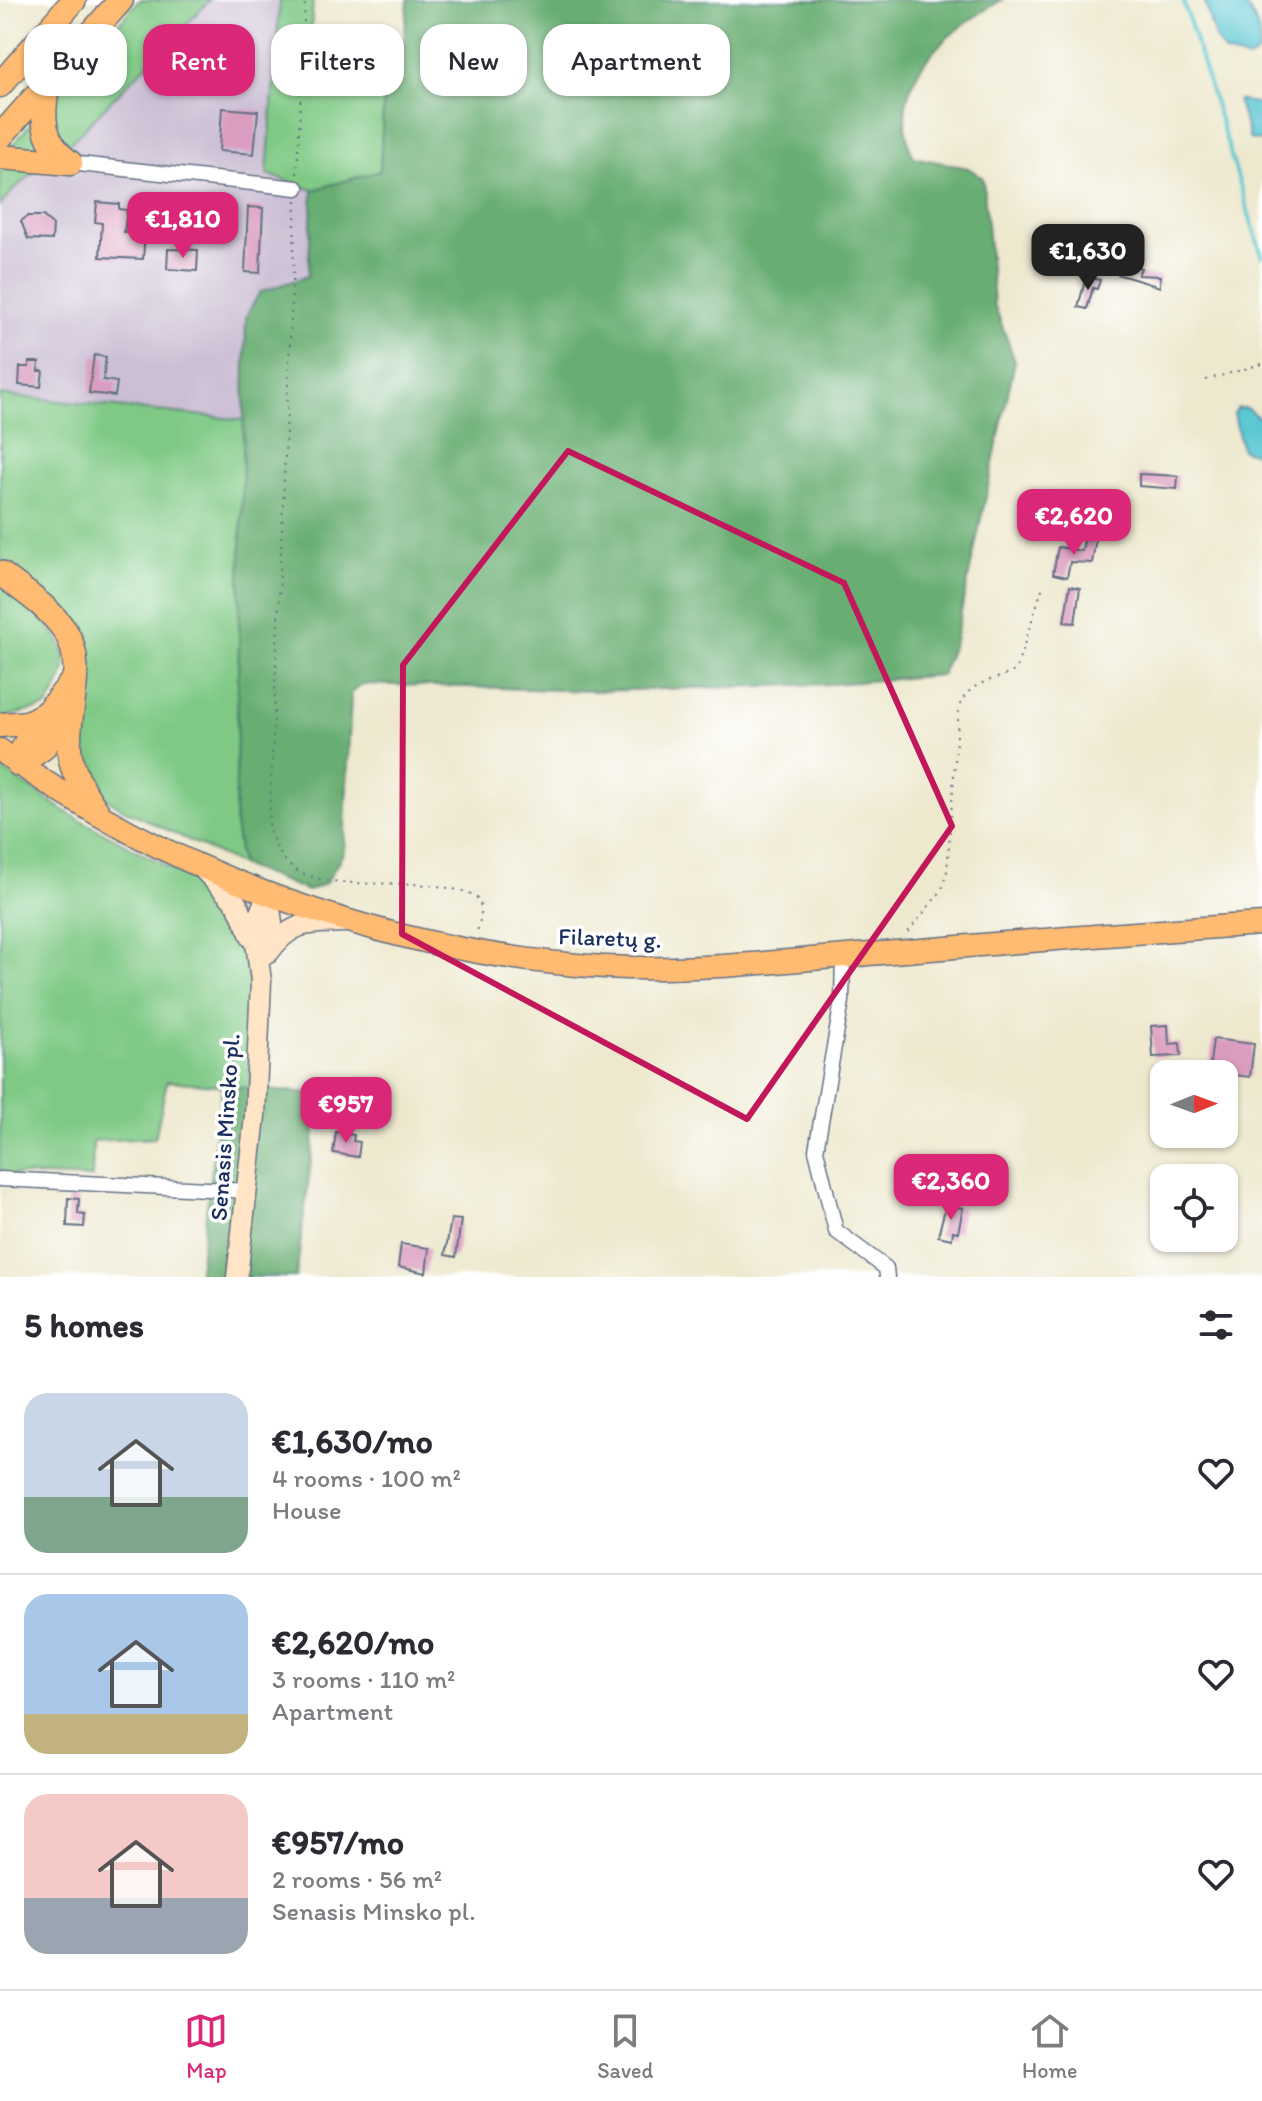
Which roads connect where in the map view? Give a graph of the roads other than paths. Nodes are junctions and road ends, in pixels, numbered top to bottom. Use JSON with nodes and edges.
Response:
{"nodes":[{"id":1,"x":74,"y":0,"type":"edge"},
{"id":2,"x":121,"y":0,"type":"edge"},
{"id":3,"x":100,"y":24,"type":"edge"},
{"id":4,"x":0,"y":85,"type":"edge"},
{"id":5,"x":36,"y":96,"type":"edge"},
{"id":6,"x":47,"y":96,"type":"edge"},
{"id":7,"x":0,"y":137,"type":"edge"},
{"id":8,"x":0,"y":157,"type":"edge"},
{"id":9,"x":70,"y":163,"type":"junction"},
{"id":10,"x":297,"y":188,"type":"road end"},
{"id":11,"x":0,"y":573,"type":"edge"},
{"id":12,"x":59,"y":708,"type":"junction"},
{"id":13,"x":0,"y":725,"type":"edge"},
{"id":14,"x":10,"y":757,"type":"edge"},
{"id":15,"x":98,"y":813,"type":"junction"},
{"id":16,"x":199,"y":865,"type":"junction"},
{"id":17,"x":268,"y":893,"type":"junction"},
{"id":18,"x":359,"y":922,"type":"junction"},
{"id":19,"x":1262,"y":924,"type":"edge"},
{"id":20,"x":261,"y":946,"type":"junction"},
{"id":21,"x":843,"y":956,"type":"junction"},
{"id":22,"x":0,"y":1179,"type":"edge"},
{"id":23,"x":249,"y":1191,"type":"junction"},
{"id":24,"x":237,"y":1277,"type":"edge"},
{"id":25,"x":887,"y":1277,"type":"edge"}],
"edges":[{"from":1,"to":4,"type":"highway"},
{"from":2,"to":3,"type":"highway"},
{"from":5,"to":7,"type":"highway"},
{"from":6,"to":9,"type":"highway"},
{"from":8,"to":9,"type":"highway"},
{"from":9,"to":10,"type":"street"},
{"from":11,"to":12,"type":"highway"},
{"from":12,"to":13,"type":"highway"},
{"from":12,"to":14,"type":"highway"},
{"from":12,"to":15,"type":"highway"},
{"from":14,"to":15,"type":"main road","name":"Filaretų g."},
{"from":15,"to":16,"type":"main road","name":"Filaretų g."},
{"from":16,"to":17,"type":"main road","name":"Filaretų g."},
{"from":16,"to":20,"type":"main road"},
{"from":17,"to":18,"type":"main road","name":"Filaretų g."},
{"from":17,"to":20,"type":"main road","name":"Senasis Minsko pl."},
{"from":18,"to":20,"type":"main road"},
{"from":18,"to":21,"type":"main road","name":"Filaretų g."},
{"from":19,"to":21,"type":"main road","name":"Filaretų g."},
{"from":20,"to":23,"type":"main road","name":"Senasis Minsko pl."},
{"from":21,"to":25,"type":"street"},
{"from":22,"to":23,"type":"street"},
{"from":23,"to":24,"type":"main road","name":"Senasis Minsko pl."}]}
